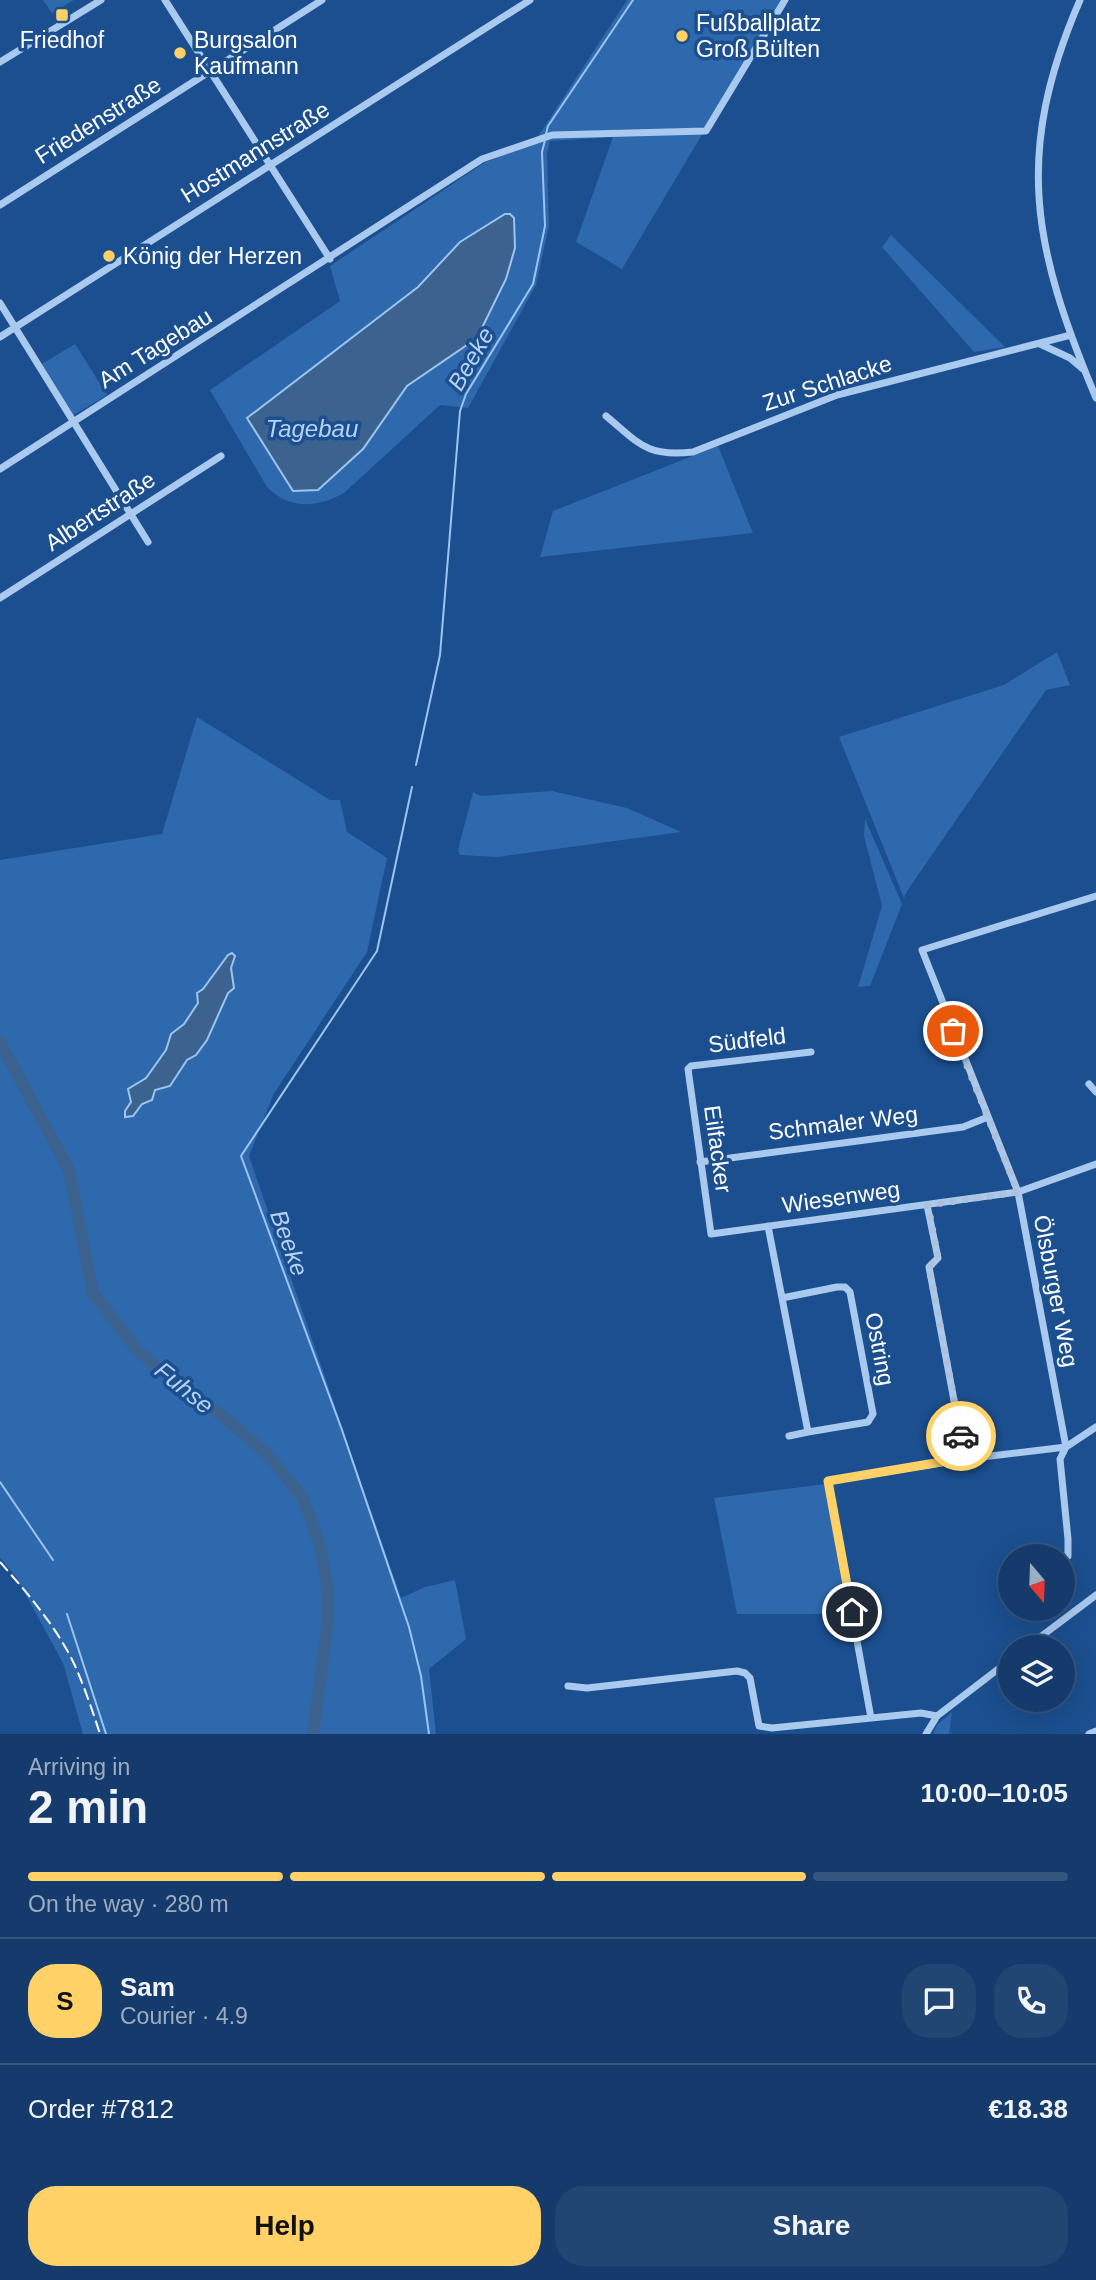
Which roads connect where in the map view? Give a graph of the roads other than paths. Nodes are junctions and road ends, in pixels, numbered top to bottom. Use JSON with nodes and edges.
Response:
{"nodes":[{"id":1,"x":101,"y":0,"type":"edge"},
{"id":2,"x":165,"y":0,"type":"edge"},
{"id":3,"x":322,"y":0,"type":"edge"},
{"id":4,"x":530,"y":0,"type":"edge"},
{"id":5,"x":785,"y":0,"type":"edge"},
{"id":6,"x":1080,"y":0,"type":"edge"},
{"id":7,"x":0,"y":62,"type":"edge"},
{"id":8,"x":211,"y":72,"type":"junction"},
{"id":9,"x":270,"y":166,"type":"junction"},
{"id":10,"x":0,"y":205,"type":"edge"},
{"id":11,"x":330,"y":259,"type":"junction"},
{"id":12,"x":0,"y":303,"type":"edge"},
{"id":13,"x":16,"y":327,"type":"junction"},
{"id":14,"x":1071,"y":335,"type":"junction"},
{"id":15,"x":0,"y":337,"type":"edge"},
{"id":16,"x":1039,"y":343,"type":"junction"},
{"id":17,"x":1084,"y":370,"type":"junction"},
{"id":18,"x":1096,"y":398,"type":"edge"},
{"id":19,"x":606,"y":416,"type":"dead end"},
{"id":20,"x":73,"y":423,"type":"junction"},
{"id":21,"x":222,"y":456,"type":"dead end"},
{"id":22,"x":0,"y":469,"type":"edge"},
{"id":23,"x":132,"y":513,"type":"junction"},
{"id":24,"x":148,"y":542,"type":"dead end"},
{"id":25,"x":0,"y":598,"type":"edge"},
{"id":26,"x":1096,"y":896,"type":"edge"},
{"id":27,"x":811,"y":1052,"type":"dead end"},
{"id":28,"x":688,"y":1069,"type":"joint"},
{"id":29,"x":1088,"y":1084,"type":"dead end"},
{"id":30,"x":1096,"y":1092,"type":"edge"},
{"id":31,"x":988,"y":1117,"type":"junction"},
{"id":32,"x":701,"y":1162,"type":"junction"},
{"id":33,"x":1096,"y":1164,"type":"edge"},
{"id":34,"x":1018,"y":1192,"type":"junction"},
{"id":35,"x":928,"y":1205,"type":"junction"},
{"id":36,"x":768,"y":1226,"type":"junction"},
{"id":37,"x":711,"y":1234,"type":"joint"},
{"id":38,"x":782,"y":1298,"type":"junction"},
{"id":39,"x":1096,"y":1427,"type":"edge"},
{"id":40,"x":808,"y":1432,"type":"junction"},
{"id":41,"x":789,"y":1436,"type":"dead end"},
{"id":42,"x":1066,"y":1447,"type":"junction"},
{"id":43,"x":965,"y":1458,"type":"junction"},
{"id":44,"x":1068,"y":1544,"type":"edge"},
{"id":45,"x":1096,"y":1595,"type":"edge"},
{"id":46,"x":1043,"y":1635,"type":"edge"},
{"id":47,"x":998,"y":1669,"type":"edge"},
{"id":48,"x":568,"y":1686,"type":"dead end"},
{"id":49,"x":937,"y":1716,"type":"junction"},
{"id":50,"x":871,"y":1718,"type":"junction"},
{"id":51,"x":1096,"y":1731,"type":"edge"},
{"id":52,"x":926,"y":1734,"type":"edge"},
{"id":53,"x":1089,"y":1734,"type":"edge"}],
"edges":[{"from":1,"to":7,"type":"street"},
{"from":2,"to":8,"type":"street"},
{"from":3,"to":8,"type":"street","name":"Friedenstraße"},
{"from":4,"to":9,"type":"street","name":"Hostmannstraße"},
{"from":5,"to":11,"type":"street","name":"Am Tagebau"},
{"from":6,"to":14,"type":"street"},
{"from":8,"to":9,"type":"street"},
{"from":8,"to":10,"type":"street","name":"Friedenstraße"},
{"from":9,"to":11,"type":"street"},
{"from":9,"to":13,"type":"street","name":"Hostmannstraße"},
{"from":11,"to":20,"type":"street","name":"Am Tagebau"},
{"from":12,"to":13,"type":"street"},
{"from":13,"to":15,"type":"street","name":"Hostmannstraße"},
{"from":13,"to":20,"type":"street"},
{"from":14,"to":16,"type":"street","name":"Zur Schlacke"},
{"from":14,"to":17,"type":"street"},
{"from":16,"to":17,"type":"street"},
{"from":16,"to":19,"type":"street","name":"Zur Schlacke"},
{"from":17,"to":18,"type":"street"},
{"from":20,"to":22,"type":"street","name":"Am Tagebau"},
{"from":20,"to":23,"type":"street"},
{"from":21,"to":23,"type":"street","name":"Albertstraße"},
{"from":23,"to":24,"type":"street"},
{"from":23,"to":25,"type":"street","name":"Albertstraße"},
{"from":26,"to":31,"type":"street","name":"Ölsburger Weg"},
{"from":27,"to":28,"type":"street","name":"Südfeld"},
{"from":28,"to":32,"type":"street","name":"Eilfacker"},
{"from":29,"to":30,"type":"street"},
{"from":31,"to":32,"type":"street","name":"Schmaler Weg"},
{"from":31,"to":34,"type":"street","name":"Ölsburger Weg"},
{"from":32,"to":37,"type":"street","name":"Eilfacker"},
{"from":33,"to":34,"type":"street","name":"Wiesenweg"},
{"from":34,"to":35,"type":"street","name":"Wiesenweg"},
{"from":34,"to":42,"type":"street","name":"Ölsburger Weg"},
{"from":35,"to":36,"type":"street","name":"Wiesenweg"},
{"from":35,"to":43,"type":"street"},
{"from":36,"to":37,"type":"street","name":"Wiesenweg"},
{"from":36,"to":38,"type":"street"},
{"from":38,"to":40,"type":"street"},
{"from":38,"to":40,"type":"street","name":"Ostring"},
{"from":39,"to":42,"type":"street"},
{"from":40,"to":41,"type":"street","name":"Ostring"},
{"from":42,"to":43,"type":"street"},
{"from":42,"to":44,"type":"street","name":"Ölsburger Weg"},
{"from":43,"to":50,"type":"street"},
{"from":45,"to":46,"type":"street"},
{"from":47,"to":49,"type":"street"},
{"from":48,"to":50,"type":"street"},
{"from":49,"to":50,"type":"street"},
{"from":49,"to":52,"type":"street"},
{"from":51,"to":53,"type":"street"}]}
